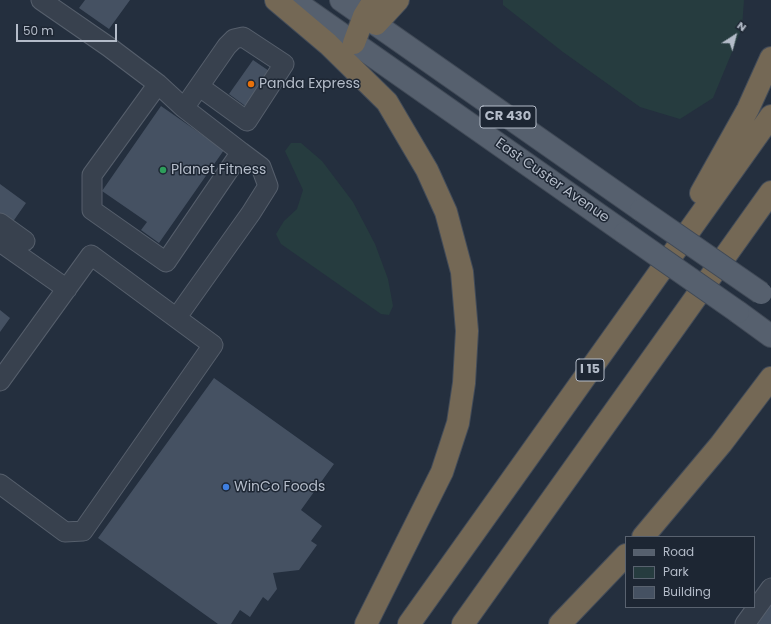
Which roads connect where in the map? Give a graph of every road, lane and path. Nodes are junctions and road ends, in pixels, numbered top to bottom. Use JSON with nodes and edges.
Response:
{"nodes":[{"id":1,"x":40,"y":0,"type":"edge"},
{"id":2,"x":276,"y":0,"type":"edge"},
{"id":3,"x":292,"y":0,"type":"edge"},
{"id":4,"x":341,"y":0,"type":"edge"},
{"id":5,"x":398,"y":0,"type":"edge"},
{"id":6,"x":371,"y":13,"type":"edge"},
{"id":7,"x":354,"y":43,"type":"junction"},
{"id":8,"x":771,"y":58,"type":"edge"},
{"id":9,"x":158,"y":84,"type":"junction"},
{"id":10,"x":200,"y":87,"type":"junction"},
{"id":11,"x":184,"y":108,"type":"junction"},
{"id":12,"x":771,"y":116,"type":"edge"},
{"id":13,"x":241,"y":152,"type":"junction"},
{"id":14,"x":771,"y":192,"type":"edge"},
{"id":15,"x":0,"y":223,"type":"edge"},
{"id":16,"x":25,"y":241,"type":"dead end"},
{"id":17,"x":0,"y":242,"type":"edge"},
{"id":18,"x":66,"y":289,"type":"junction"},
{"id":19,"x":766,"y":297,"type":"edge"},
{"id":20,"x":177,"y":316,"type":"junction"},
{"id":21,"x":619,"y":329,"type":"junction"},
{"id":22,"x":771,"y":336,"type":"edge"},
{"id":23,"x":771,"y":378,"type":"edge"},
{"id":24,"x":0,"y":381,"type":"edge"},
{"id":25,"x":0,"y":484,"type":"edge"},
{"id":26,"x":644,"y":536,"type":"edge"},
{"id":27,"x":625,"y":556,"type":"edge"},
{"id":28,"x":771,"y":588,"type":"edge"},
{"id":29,"x":366,"y":624,"type":"edge"},
{"id":30,"x":409,"y":624,"type":"edge"},
{"id":31,"x":463,"y":624,"type":"edge"},
{"id":32,"x":560,"y":624,"type":"edge"},
{"id":33,"x":745,"y":624,"type":"edge"}],
"edges":[{"from":1,"to":9,"type":"lane"},
{"from":2,"to":29,"type":"highway"},
{"from":3,"to":7,"type":"main road","name":"East Custer Avenue","number":"CR 430"},
{"from":4,"to":6,"type":"main road","name":"East Custer Avenue","number":"CR 430"},
{"from":5,"to":6,"type":"highway"},
{"from":6,"to":7,"type":"highway"},
{"from":6,"to":19,"type":"main road","name":"East Custer Avenue","number":"CR 430","bridge":true},
{"from":7,"to":22,"type":"main road","name":"East Custer Avenue","number":"CR 430","bridge":true},
{"from":8,"to":21,"type":"highway"},
{"from":9,"to":11,"type":"lane"},
{"from":9,"to":13,"type":"lane"},
{"from":10,"to":10,"type":"lane"},
{"from":10,"to":11,"type":"lane"},
{"from":11,"to":13,"type":"lane"},
{"from":12,"to":21,"type":"highway","number":"I 15"},
{"from":13,"to":20,"type":"lane"},
{"from":14,"to":31,"type":"highway"},
{"from":15,"to":16,"type":"lane"},
{"from":17,"to":18,"type":"lane"},
{"from":18,"to":20,"type":"lane"},
{"from":18,"to":24,"type":"lane"},
{"from":20,"to":25,"type":"lane"},
{"from":21,"to":30,"type":"highway","number":"I 15"},
{"from":23,"to":26,"type":"highway"},
{"from":27,"to":32,"type":"highway"},
{"from":28,"to":33,"type":"lane"}]}
